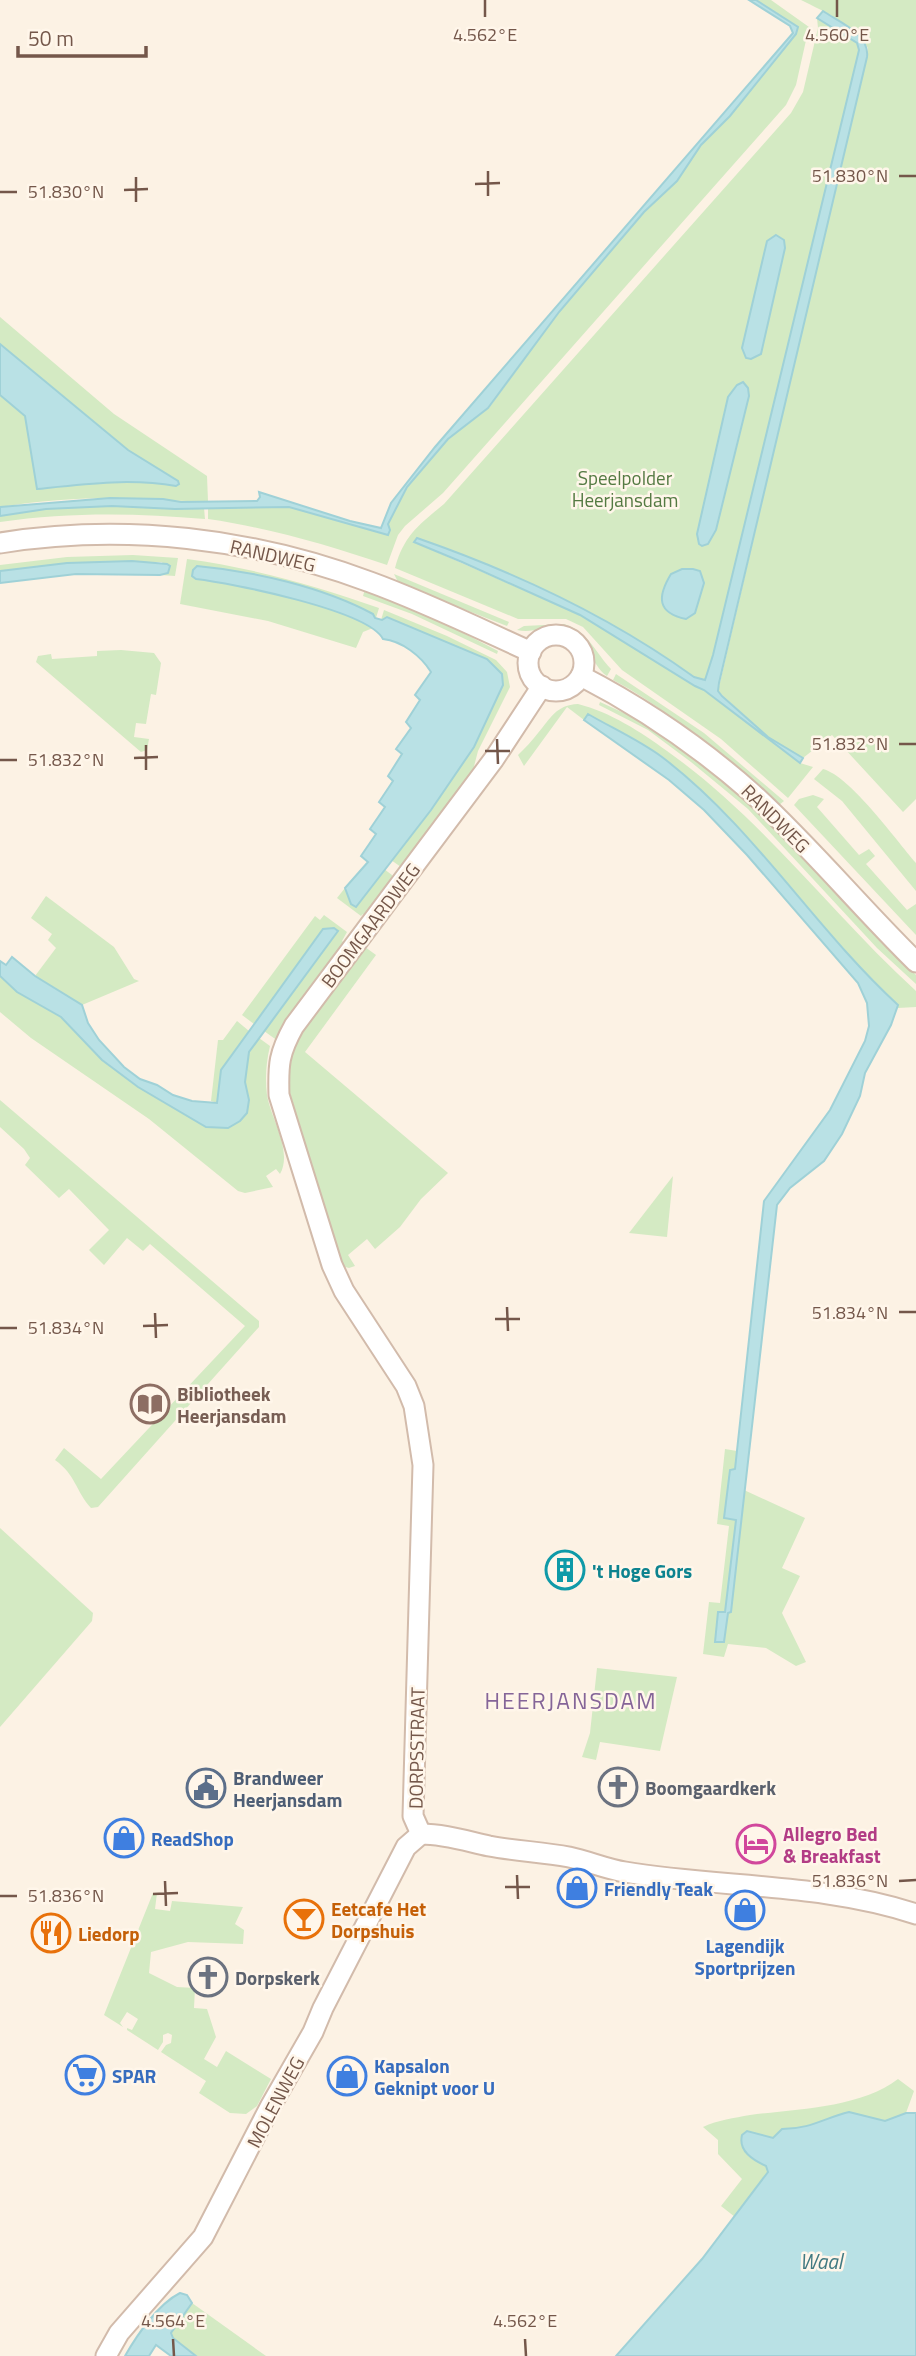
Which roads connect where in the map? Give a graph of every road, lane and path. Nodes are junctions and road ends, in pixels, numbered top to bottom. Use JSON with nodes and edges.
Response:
{"nodes":[{"id":1,"x":0,"y":543,"type":"edge"},
{"id":2,"x":531,"y":652,"type":"junction"},
{"id":3,"x":581,"y":676,"type":"junction"},
{"id":4,"x":542,"y":686,"type":"junction"},
{"id":5,"x":916,"y":962,"type":"edge"},
{"id":6,"x":307,"y":1186,"type":"joint"},
{"id":7,"x":421,"y":1834,"type":"junction"},
{"id":8,"x":916,"y":1914,"type":"edge"},
{"id":9,"x":106,"y":2356,"type":"edge"}],
"edges":[{"from":1,"to":2,"type":"main road","name":"RANDWEG"},
{"from":2,"to":3,"type":"main road"},
{"from":2,"to":4,"type":"main road"},
{"from":3,"to":4,"type":"main road"},
{"from":3,"to":5,"type":"main road","name":"RANDWEG"},
{"from":4,"to":6,"type":"main road","name":"BOOMGAARDWEG"},
{"from":6,"to":7,"type":"main road","name":"DORPSSTRAAT"},
{"from":7,"to":8,"type":"main road","name":"DORPSSTRAAT"},
{"from":7,"to":9,"type":"main road","name":"MOLENWEG"}]}
